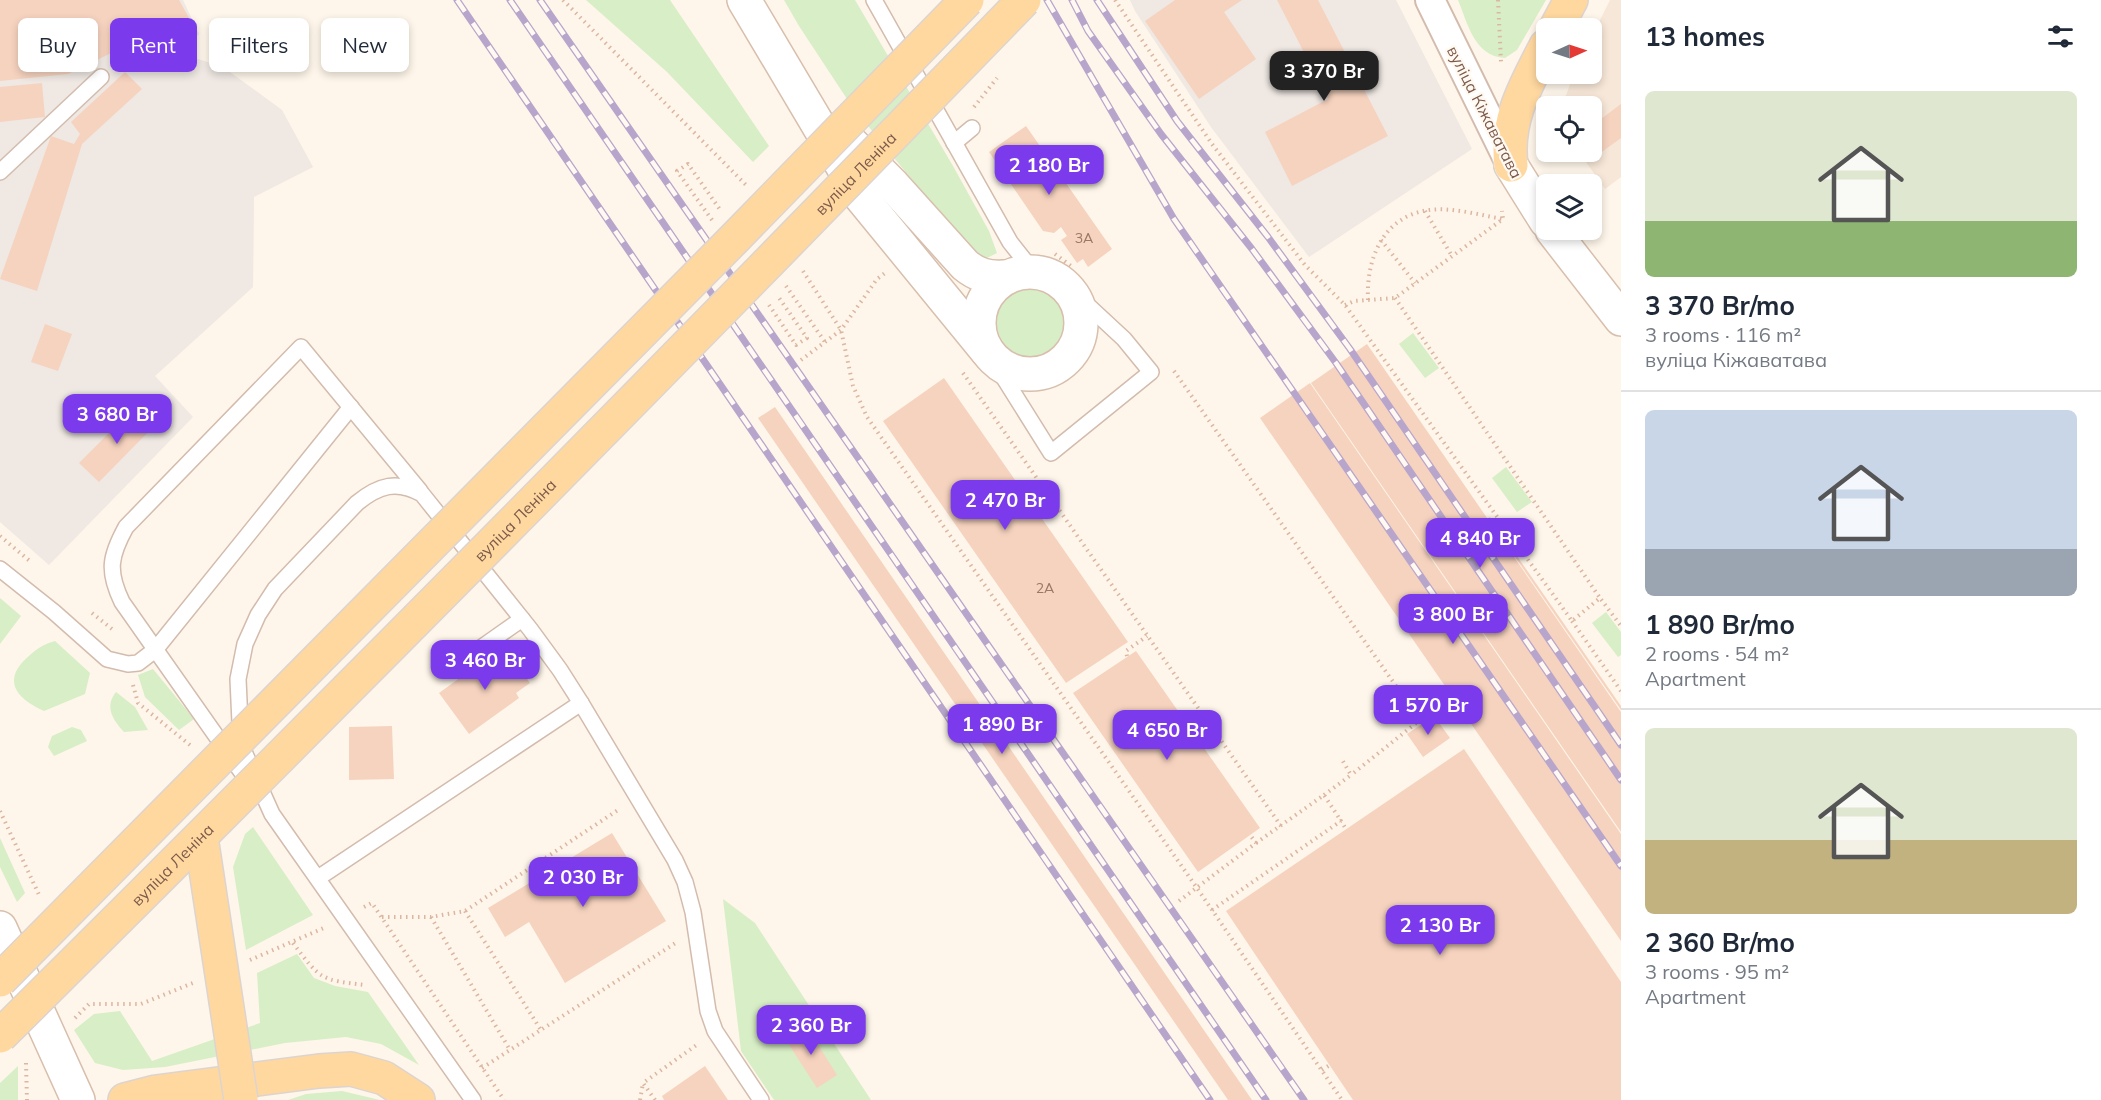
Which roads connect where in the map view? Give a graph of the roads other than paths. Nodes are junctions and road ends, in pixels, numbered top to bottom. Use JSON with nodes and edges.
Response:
{"nodes":[{"id":1,"x":744,"y":0,"type":"edge"},
{"id":2,"x":874,"y":0,"type":"edge"},
{"id":3,"x":967,"y":0,"type":"edge"},
{"id":4,"x":1024,"y":0,"type":"edge"},
{"id":5,"x":1430,"y":0,"type":"edge"},
{"id":6,"x":1571,"y":0,"type":"edge"},
{"id":7,"x":1561,"y":18,"type":"edge"},
{"id":8,"x":1536,"y":67,"type":"edge"},
{"id":9,"x":101,"y":77,"type":"dead end"},
{"id":10,"x":795,"y":89,"type":"junction"},
{"id":11,"x":1511,"y":165,"type":"junction"},
{"id":12,"x":0,"y":172,"type":"edge"},
{"id":13,"x":1536,"y":205,"type":"edge"},
{"id":14,"x":1561,"y":240,"type":"edge"},
{"id":15,"x":1046,"y":262,"type":"junction"},
{"id":16,"x":1004,"y":278,"type":"junction"},
{"id":17,"x":1075,"y":281,"type":"junction"},
{"id":18,"x":1617,"y":305,"type":"edge"},
{"id":19,"x":987,"y":351,"type":"junction"},
{"id":20,"x":351,"y":407,"type":"junction"},
{"id":21,"x":422,"y":494,"type":"junction"},
{"id":22,"x":0,"y":569,"type":"edge"},
{"id":23,"x":522,"y":619,"type":"junction"},
{"id":24,"x":155,"y":650,"type":"junction"},
{"id":25,"x":451,"y":669,"type":"dead end"},
{"id":26,"x":581,"y":703,"type":"junction"},
{"id":27,"x":272,"y":814,"type":"junction"},
{"id":28,"x":201,"y":837,"type":"junction"},
{"id":29,"x":318,"y":878,"type":"junction"},
{"id":30,"x":0,"y":928,"type":"edge"},
{"id":31,"x":0,"y":980,"type":"edge"},
{"id":32,"x":0,"y":1036,"type":"edge"},
{"id":33,"x":280,"y":1076,"type":"junction"},
{"id":34,"x":78,"y":1100,"type":"edge"},
{"id":35,"x":125,"y":1100,"type":"edge"},
{"id":36,"x":242,"y":1100,"type":"edge"},
{"id":37,"x":418,"y":1100,"type":"edge"},
{"id":38,"x":473,"y":1100,"type":"edge"},
{"id":39,"x":761,"y":1100,"type":"edge"}],
"edges":[{"from":1,"to":10,"type":"street"},
{"from":2,"to":15,"type":"lane"},
{"from":3,"to":31,"type":"main road","bridge":true},
{"from":4,"to":28,"type":"main road","name":"вуліца Леніна","bridge":true},
{"from":5,"to":11,"type":"street","name":"вуліца Кіжаватава"},
{"from":6,"to":7,"type":"main road"},
{"from":8,"to":11,"type":"main road"},
{"from":9,"to":12,"type":"lane"},
{"from":10,"to":16,"type":"street"},
{"from":10,"to":19,"type":"street"},
{"from":11,"to":13,"type":"street","name":"вуліца Кіжаватава"},
{"from":14,"to":18,"type":"street"},
{"from":15,"to":16,"type":"street"},
{"from":15,"to":17,"type":"street"},
{"from":16,"to":19,"type":"street"},
{"from":17,"to":19,"type":"street"},
{"from":17,"to":19,"type":"lane"},
{"from":20,"to":21,"type":"lane"},
{"from":20,"to":24,"type":"lane"},
{"from":20,"to":24,"type":"lane"},
{"from":21,"to":23,"type":"lane"},
{"from":21,"to":27,"type":"lane"},
{"from":22,"to":24,"type":"lane"},
{"from":23,"to":25,"type":"lane"},
{"from":23,"to":26,"type":"lane"},
{"from":24,"to":27,"type":"lane"},
{"from":26,"to":29,"type":"lane"},
{"from":26,"to":39,"type":"lane"},
{"from":27,"to":29,"type":"lane"},
{"from":28,"to":32,"type":"main road","name":"вуліца Леніна","bridge":true},
{"from":28,"to":36,"type":"main road","bridge":true},
{"from":29,"to":38,"type":"lane"},
{"from":30,"to":34,"type":"street"},
{"from":33,"to":35,"type":"main road"},
{"from":33,"to":36,"type":"main road"},
{"from":33,"to":37,"type":"main road"}]}
